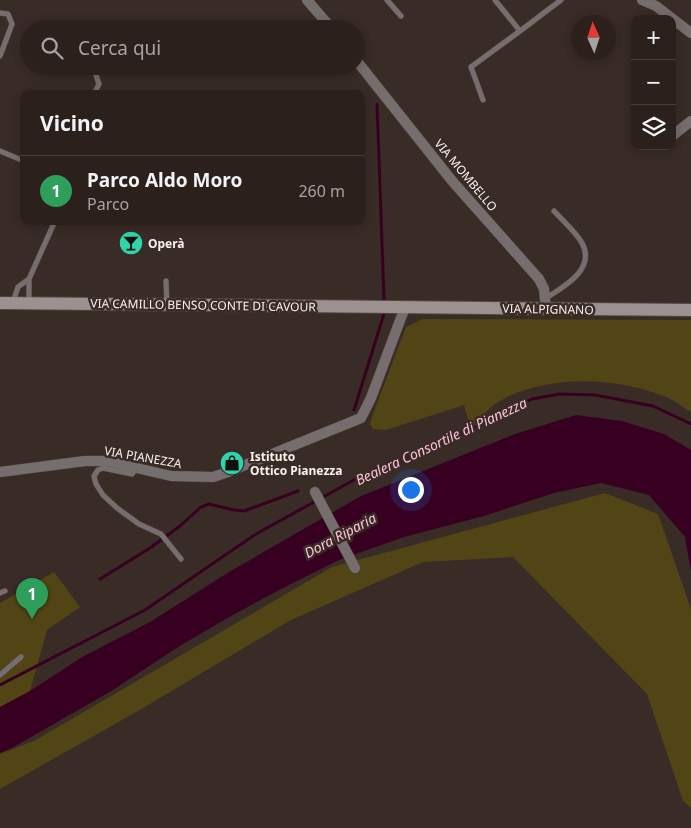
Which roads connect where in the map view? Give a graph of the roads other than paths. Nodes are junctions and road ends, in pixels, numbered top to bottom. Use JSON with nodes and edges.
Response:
{"nodes":[{"id":1,"x":307,"y":0,"type":"edge"},
{"id":2,"x":387,"y":0,"type":"edge"},
{"id":3,"x":495,"y":0,"type":"edge"},
{"id":4,"x":561,"y":0,"type":"edge"},
{"id":5,"x":642,"y":0,"type":"edge"},
{"id":6,"x":0,"y":13,"type":"edge"},
{"id":7,"x":401,"y":16,"type":"dead end"},
{"id":8,"x":324,"y":20,"type":"edge"},
{"id":9,"x":520,"y":31,"type":"junction"},
{"id":10,"x":691,"y":33,"type":"edge"},
{"id":11,"x":0,"y":56,"type":"edge"},
{"id":12,"x":365,"y":71,"type":"edge"},
{"id":13,"x":96,"y":75,"type":"edge"},
{"id":14,"x":96,"y":90,"type":"edge"},
{"id":15,"x":483,"y":100,"type":"dead end"},
{"id":16,"x":691,"y":121,"type":"edge"},
{"id":17,"x":676,"y":133,"type":"edge"},
{"id":18,"x":0,"y":151,"type":"edge"},
{"id":19,"x":20,"y":159,"type":"edge"},
{"id":20,"x":554,"y":212,"type":"dead end"},
{"id":21,"x":53,"y":225,"type":"edge"},
{"id":22,"x":29,"y":279,"type":"junction"},
{"id":23,"x":166,"y":280,"type":"dead end"},
{"id":24,"x":6,"y":303,"type":"edge"},
{"id":25,"x":29,"y":303,"type":"junction"},
{"id":26,"x":546,"y":303,"type":"junction"},
{"id":27,"x":167,"y":306,"type":"junction"},
{"id":28,"x":405,"y":307,"type":"junction"},
{"id":29,"x":691,"y":310,"type":"edge"},
{"id":30,"x":136,"y":468,"type":"junction"},
{"id":31,"x":0,"y":472,"type":"edge"},
{"id":32,"x":315,"y":492,"type":"dead end"},
{"id":33,"x":180,"y":559,"type":"dead end"},
{"id":34,"x":355,"y":568,"type":"dead end"},
{"id":35,"x":21,"y":657,"type":"dead end"},
{"id":36,"x":0,"y":675,"type":"edge"}],
"edges":[{"from":1,"to":8,"type":"street"},
{"from":2,"to":7,"type":"lane"},
{"from":3,"to":9,"type":"lane"},
{"from":4,"to":9,"type":"lane"},
{"from":5,"to":10,"type":"street"},
{"from":6,"to":11,"type":"lane"},
{"from":9,"to":15,"type":"lane"},
{"from":12,"to":26,"type":"street","name":"VIA MOMBELLO"},
{"from":13,"to":14,"type":"lane"},
{"from":16,"to":17,"type":"street"},
{"from":18,"to":19,"type":"lane"},
{"from":20,"to":26,"type":"lane"},
{"from":21,"to":22,"type":"lane"},
{"from":22,"to":24,"type":"lane"},
{"from":22,"to":25,"type":"lane"},
{"from":23,"to":27,"type":"lane"},
{"from":24,"to":25,"type":"street","name":"VIA CAMILLO BENSO CONTE DI CAVOUR"},
{"from":25,"to":27,"type":"street","name":"VIA CAMILLO BENSO CONTE DI CAVOUR"},
{"from":26,"to":28,"type":"street","name":"VIA ALPIGNANO"},
{"from":26,"to":29,"type":"street","name":"VIA ALPIGNANO"},
{"from":27,"to":28,"type":"street","name":"VIA CAMILLO BENSO CONTE DI CAVOUR"},
{"from":28,"to":30,"type":"street","name":"VIA PIANEZZA"},
{"from":30,"to":31,"type":"street","name":"VIA PIANEZZA"},
{"from":30,"to":33,"type":"lane"},
{"from":32,"to":34,"type":"street"},
{"from":35,"to":36,"type":"lane"}]}
